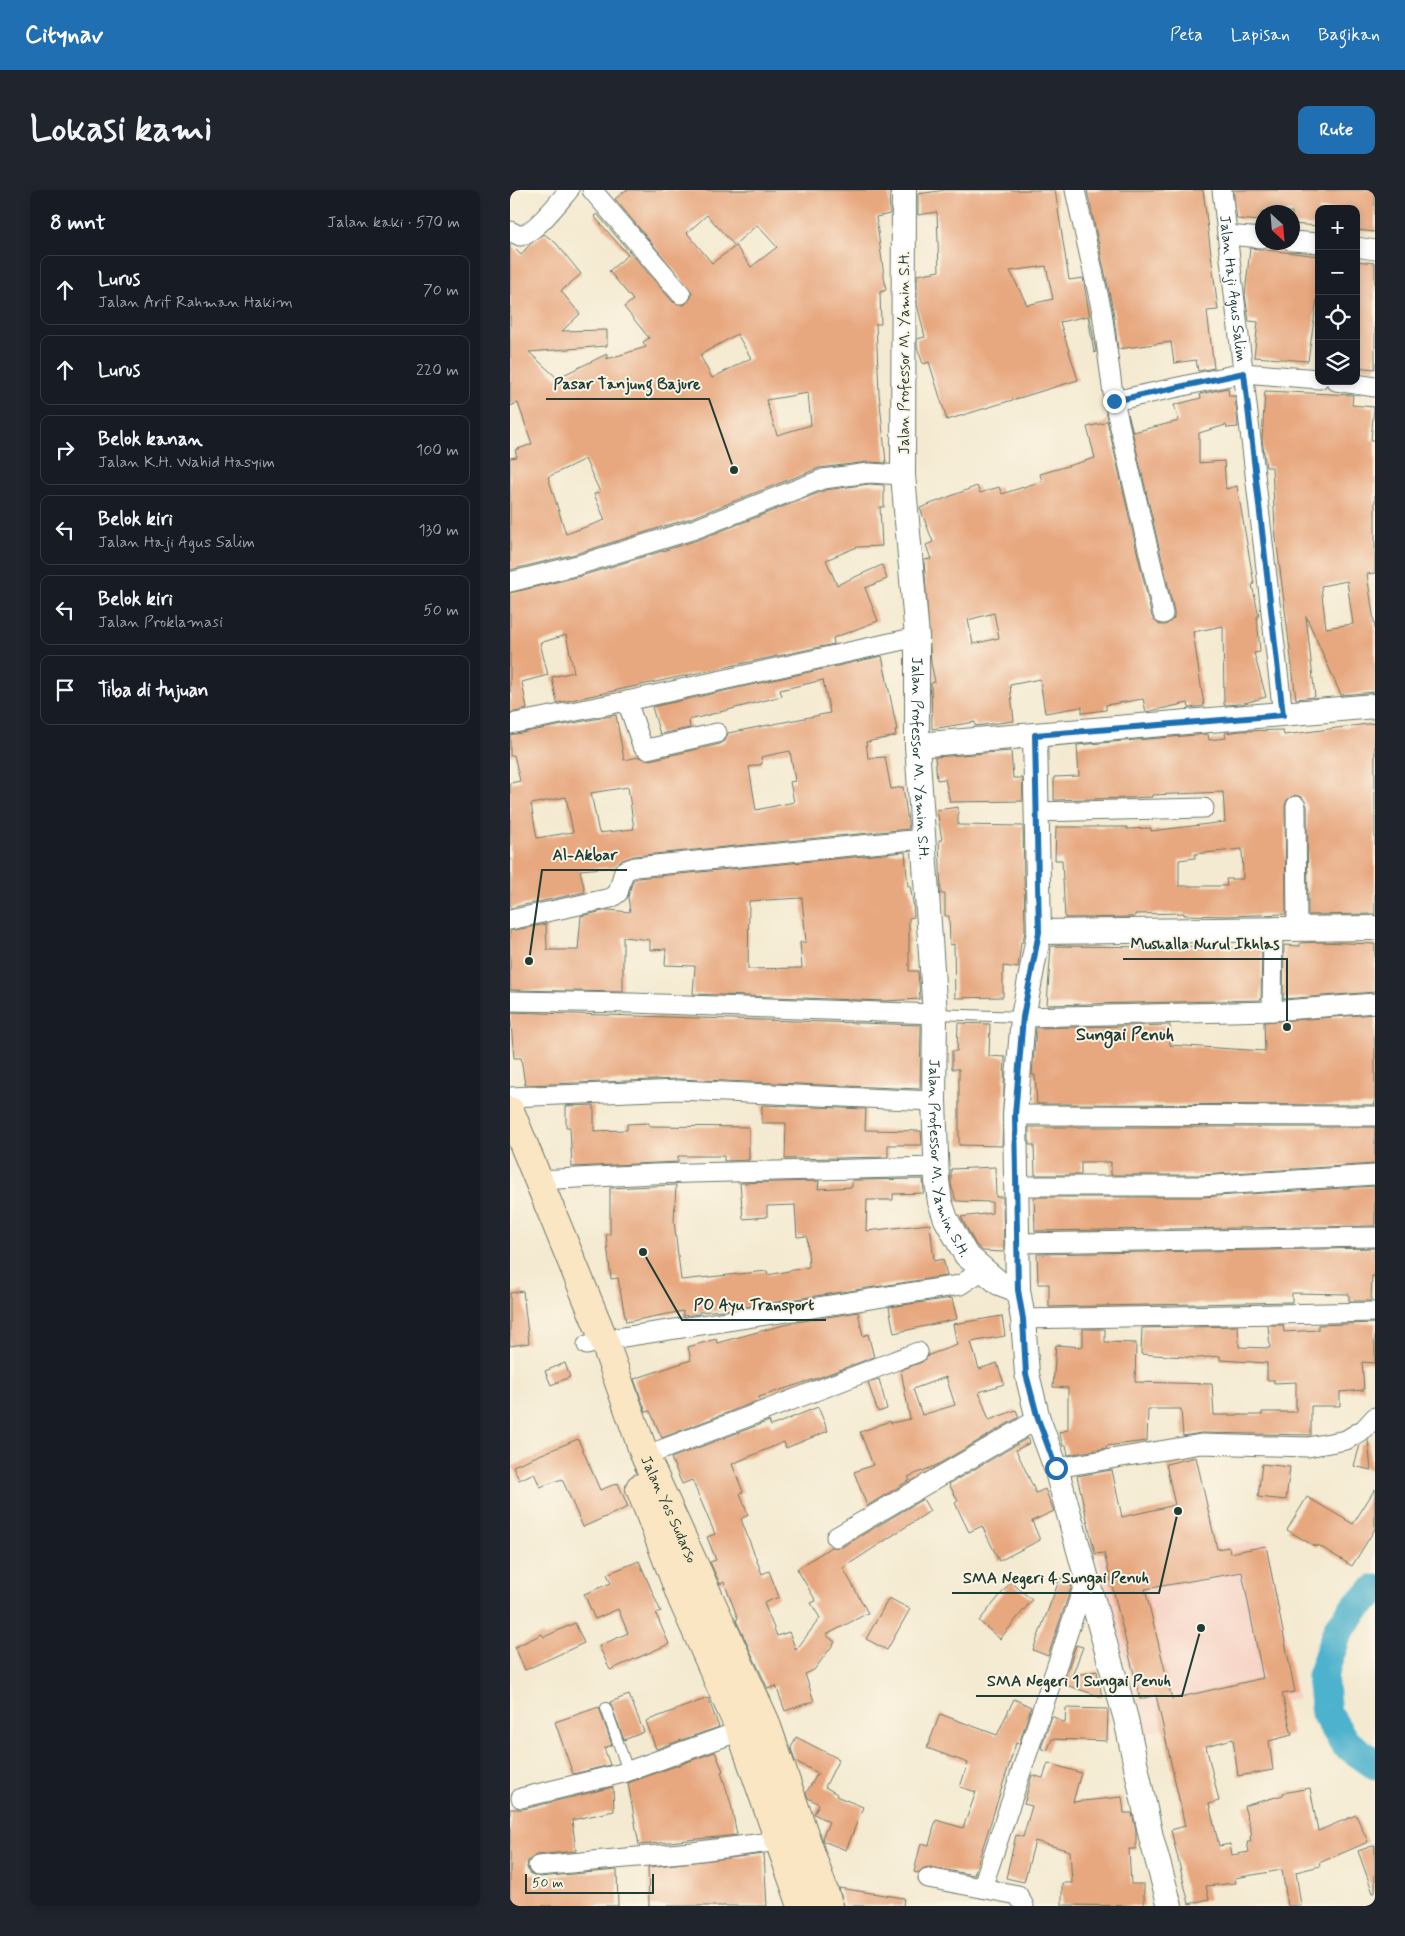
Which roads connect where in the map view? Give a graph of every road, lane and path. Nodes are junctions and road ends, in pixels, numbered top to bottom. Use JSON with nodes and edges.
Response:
{"nodes":[{"id":1,"x":570,"y":190,"type":"edge"},
{"id":2,"x":592,"y":190,"type":"edge"},
{"id":3,"x":904,"y":190,"type":"edge"},
{"id":4,"x":1075,"y":190,"type":"edge"},
{"id":5,"x":1222,"y":190,"type":"edge"},
{"id":6,"x":510,"y":231,"type":"edge"},
{"id":7,"x":1227,"y":235,"type":"junction"},
{"id":8,"x":1255,"y":237,"type":"edge"},
{"id":9,"x":1300,"y":242,"type":"edge"},
{"id":10,"x":1315,"y":243,"type":"edge"},
{"id":11,"x":1360,"y":248,"type":"edge"},
{"id":12,"x":1375,"y":250,"type":"edge"},
{"id":13,"x":681,"y":294,"type":"dead end"},
{"id":14,"x":1244,"y":373,"type":"junction"},
{"id":15,"x":1315,"y":377,"type":"edge"},
{"id":16,"x":1360,"y":384,"type":"edge"},
{"id":17,"x":1375,"y":387,"type":"edge"},
{"id":18,"x":1114,"y":401,"type":"junction"},
{"id":19,"x":904,"y":475,"type":"junction"},
{"id":20,"x":510,"y":582,"type":"edge"},
{"id":21,"x":1164,"y":614,"type":"dead end"},
{"id":22,"x":917,"y":637,"type":"junction"},
{"id":23,"x":628,"y":701,"type":"junction"},
{"id":24,"x":1375,"y":706,"type":"edge"},
{"id":25,"x":1283,"y":715,"type":"junction"},
{"id":26,"x":510,"y":724,"type":"edge"},
{"id":27,"x":717,"y":733,"type":"dead end"},
{"id":28,"x":1035,"y":735,"type":"junction"},
{"id":29,"x":917,"y":745,"type":"junction"},
{"id":30,"x":1296,"y":806,"type":"dead end"},
{"id":31,"x":1204,"y":808,"type":"dead end"},
{"id":32,"x":1035,"y":812,"type":"junction"},
{"id":33,"x":923,"y":839,"type":"junction"},
{"id":34,"x":510,"y":920,"type":"edge"},
{"id":35,"x":1375,"y":928,"type":"edge"},
{"id":36,"x":1296,"y":929,"type":"junction"},
{"id":37,"x":1273,"y":930,"type":"junction"},
{"id":38,"x":1039,"y":932,"type":"junction"},
{"id":39,"x":510,"y":1002,"type":"edge"},
{"id":40,"x":1375,"y":1003,"type":"edge"},
{"id":41,"x":1272,"y":1011,"type":"junction"},
{"id":42,"x":935,"y":1014,"type":"junction"},
{"id":43,"x":1023,"y":1017,"type":"junction"},
{"id":44,"x":510,"y":1097,"type":"edge"},
{"id":45,"x":934,"y":1102,"type":"junction"},
{"id":46,"x":510,"y":1111,"type":"edge"},
{"id":47,"x":1015,"y":1115,"type":"junction"},
{"id":48,"x":1375,"y":1116,"type":"edge"},
{"id":49,"x":510,"y":1157,"type":"edge"},
{"id":50,"x":936,"y":1167,"type":"junction"},
{"id":51,"x":1375,"y":1175,"type":"edge"},
{"id":52,"x":539,"y":1180,"type":"junction"},
{"id":53,"x":1016,"y":1186,"type":"junction"},
{"id":54,"x":1375,"y":1237,"type":"edge"},
{"id":55,"x":1018,"y":1243,"type":"junction"},
{"id":56,"x":982,"y":1270,"type":"junction"},
{"id":57,"x":1018,"y":1290,"type":"junction"},
{"id":58,"x":1375,"y":1312,"type":"edge"},
{"id":59,"x":1023,"y":1319,"type":"junction"},
{"id":60,"x":596,"y":1342,"type":"junction"},
{"id":61,"x":918,"y":1352,"type":"dead end"},
{"id":62,"x":1375,"y":1417,"type":"edge"},
{"id":63,"x":1038,"y":1419,"type":"junction"},
{"id":64,"x":645,"y":1456,"type":"junction"},
{"id":65,"x":1056,"y":1468,"type":"junction"},
{"id":66,"x":836,"y":1537,"type":"dead end"},
{"id":67,"x":1086,"y":1579,"type":"junction"},
{"id":68,"x":606,"y":1708,"type":"dead end"},
{"id":69,"x":753,"y":1726,"type":"junction"},
{"id":70,"x":628,"y":1772,"type":"junction"},
{"id":71,"x":521,"y":1798,"type":"dead end"},
{"id":72,"x":779,"y":1841,"type":"junction"},
{"id":73,"x":538,"y":1866,"type":"dead end"},
{"id":74,"x":928,"y":1878,"type":"dead end"},
{"id":75,"x":982,"y":1888,"type":"junction"},
{"id":76,"x":802,"y":1906,"type":"edge"},
{"id":77,"x":829,"y":1906,"type":"edge"},
{"id":78,"x":1024,"y":1906,"type":"edge"},
{"id":79,"x":1170,"y":1906,"type":"edge"}],
"edges":[{"from":1,"to":6,"type":"street"},
{"from":2,"to":13,"type":"street"},
{"from":3,"to":19,"type":"street","name":"Jalan Professor M. Yamin S.H."},
{"from":4,"to":18,"type":"street"},
{"from":5,"to":7,"type":"street","name":"Jalan Haji Agus Salim"},
{"from":7,"to":8,"type":"street"},
{"from":7,"to":14,"type":"street","name":"Jalan Haji Agus Salim"},
{"from":9,"to":10,"type":"street"},
{"from":11,"to":12,"type":"street"},
{"from":14,"to":15,"type":"street"},
{"from":14,"to":18,"type":"street"},
{"from":14,"to":25,"type":"street","name":"Jalan Haji Agus Salim"},
{"from":16,"to":17,"type":"street"},
{"from":18,"to":21,"type":"street"},
{"from":19,"to":20,"type":"street"},
{"from":19,"to":22,"type":"street","name":"Jalan Professor M. Yamin S.H."},
{"from":22,"to":23,"type":"street"},
{"from":22,"to":29,"type":"street","name":"Jalan Professor M. Yamin S.H."},
{"from":23,"to":26,"type":"street"},
{"from":23,"to":27,"type":"street"},
{"from":24,"to":25,"type":"street"},
{"from":25,"to":28,"type":"street"},
{"from":28,"to":29,"type":"street"},
{"from":28,"to":32,"type":"street"},
{"from":29,"to":33,"type":"street","name":"Jalan Professor M. Yamin S.H."},
{"from":30,"to":36,"type":"street"},
{"from":31,"to":32,"type":"street"},
{"from":32,"to":38,"type":"street"},
{"from":33,"to":34,"type":"street"},
{"from":33,"to":42,"type":"street","name":"Jalan Professor M. Yamin S.H."},
{"from":35,"to":36,"type":"street"},
{"from":36,"to":37,"type":"street"},
{"from":37,"to":38,"type":"street"},
{"from":37,"to":41,"type":"street"},
{"from":38,"to":43,"type":"street"},
{"from":39,"to":42,"type":"street"},
{"from":40,"to":41,"type":"street"},
{"from":41,"to":43,"type":"street"},
{"from":42,"to":43,"type":"lane"},
{"from":42,"to":45,"type":"street","name":"Jalan Professor M. Yamin S.H."},
{"from":43,"to":47,"type":"street"},
{"from":44,"to":45,"type":"street"},
{"from":45,"to":50,"type":"street","name":"Jalan Professor M. Yamin S.H."},
{"from":46,"to":52,"type":"main road","name":"Jalan Yos Sudarso"},
{"from":47,"to":48,"type":"street"},
{"from":47,"to":53,"type":"street"},
{"from":49,"to":60,"type":"main road","name":"Jalan Yos Sudarso"},
{"from":50,"to":52,"type":"street"},
{"from":50,"to":56,"type":"street","name":"Jalan Professor M. Yamin S.H."},
{"from":51,"to":53,"type":"street"},
{"from":52,"to":60,"type":"main road","name":"Jalan Yos Sudarso"},
{"from":53,"to":55,"type":"street"},
{"from":54,"to":55,"type":"street"},
{"from":55,"to":57,"type":"street"},
{"from":56,"to":57,"type":"street","name":"Jalan Professor M. Yamin S.H."},
{"from":56,"to":60,"type":"street"},
{"from":57,"to":59,"type":"street"},
{"from":58,"to":59,"type":"street"},
{"from":59,"to":63,"type":"street"},
{"from":60,"to":64,"type":"main road","name":"Jalan Yos Sudarso"},
{"from":60,"to":69,"type":"main road","name":"Jalan Yos Sudarso"},
{"from":61,"to":64,"type":"street"},
{"from":62,"to":65,"type":"street"},
{"from":63,"to":65,"type":"street"},
{"from":63,"to":66,"type":"street"},
{"from":64,"to":69,"type":"main road","name":"Jalan Yos Sudarso"},
{"from":65,"to":67,"type":"street"},
{"from":67,"to":75,"type":"street"},
{"from":67,"to":79,"type":"street"},
{"from":68,"to":70,"type":"lane"},
{"from":69,"to":70,"type":"street"},
{"from":69,"to":72,"type":"main road","name":"Jalan Yos Sudarso"},
{"from":69,"to":77,"type":"main road","name":"Jalan Yos Sudarso"},
{"from":70,"to":71,"type":"street"},
{"from":72,"to":73,"type":"street"},
{"from":72,"to":76,"type":"main road","name":"Jalan Yos Sudarso"},
{"from":74,"to":75,"type":"street"},
{"from":75,"to":78,"type":"street"}]}
